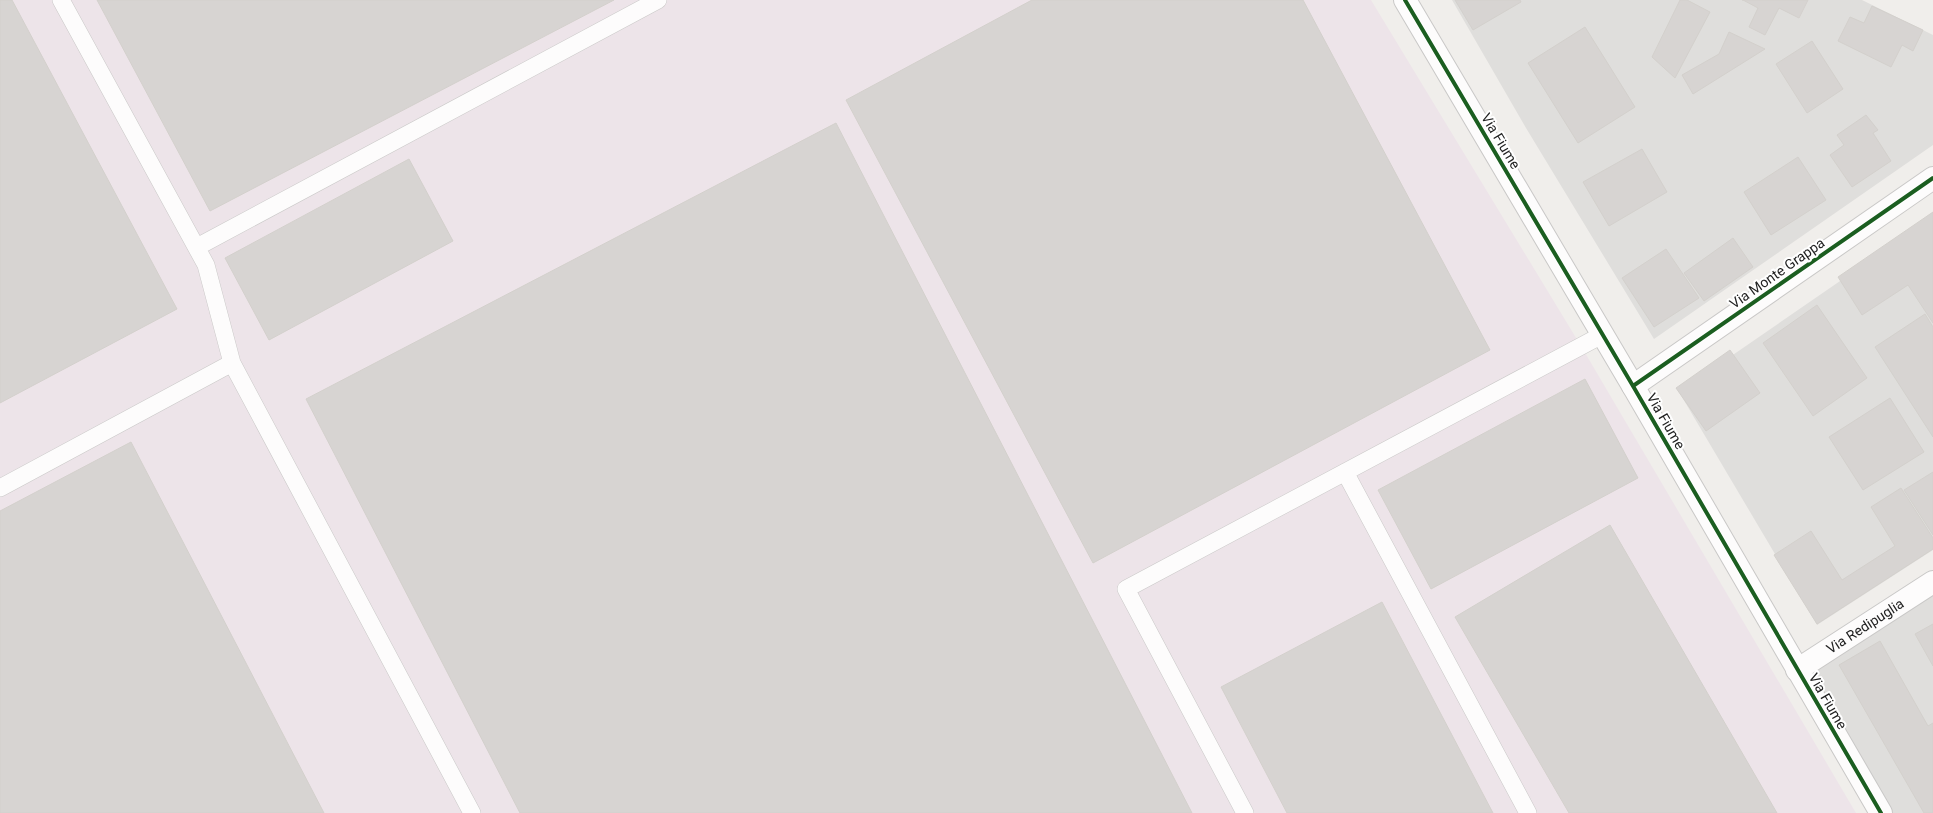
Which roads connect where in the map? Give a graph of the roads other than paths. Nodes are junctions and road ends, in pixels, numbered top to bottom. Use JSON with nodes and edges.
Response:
{"nodes":[{"id":1,"x":61,"y":0,"type":"edge"},
{"id":2,"x":658,"y":0,"type":"edge"},
{"id":3,"x":1405,"y":0,"type":"edge"},
{"id":4,"x":1933,"y":178,"type":"edge"},
{"id":5,"x":197,"y":247,"type":"junction"},
{"id":6,"x":1602,"y":334,"type":"junction"},
{"id":7,"x":232,"y":363,"type":"junction"},
{"id":8,"x":1633,"y":386,"type":"junction"},
{"id":9,"x":1344,"y":472,"type":"junction"},
{"id":10,"x":0,"y":488,"type":"edge"},
{"id":11,"x":1933,"y":582,"type":"edge"},
{"id":12,"x":1797,"y":670,"type":"junction"},
{"id":13,"x":472,"y":813,"type":"edge"},
{"id":14,"x":1245,"y":813,"type":"edge"},
{"id":15,"x":1528,"y":813,"type":"edge"},
{"id":16,"x":1881,"y":813,"type":"edge"}],
"edges":[{"from":1,"to":5,"type":"lane"},
{"from":2,"to":5,"type":"lane"},
{"from":3,"to":6,"type":"street","name":"Via Fiume"},
{"from":4,"to":8,"type":"street","name":"Via Monte Grappa"},
{"from":5,"to":7,"type":"lane"},
{"from":6,"to":8,"type":"street","name":"Via Fiume"},
{"from":6,"to":9,"type":"lane"},
{"from":7,"to":10,"type":"lane"},
{"from":7,"to":13,"type":"lane"},
{"from":8,"to":12,"type":"street","name":"Via Fiume"},
{"from":9,"to":14,"type":"lane"},
{"from":9,"to":15,"type":"lane"},
{"from":11,"to":12,"type":"street","name":"Via Redipuglia"},
{"from":12,"to":16,"type":"street","name":"Via Fiume"}]}
